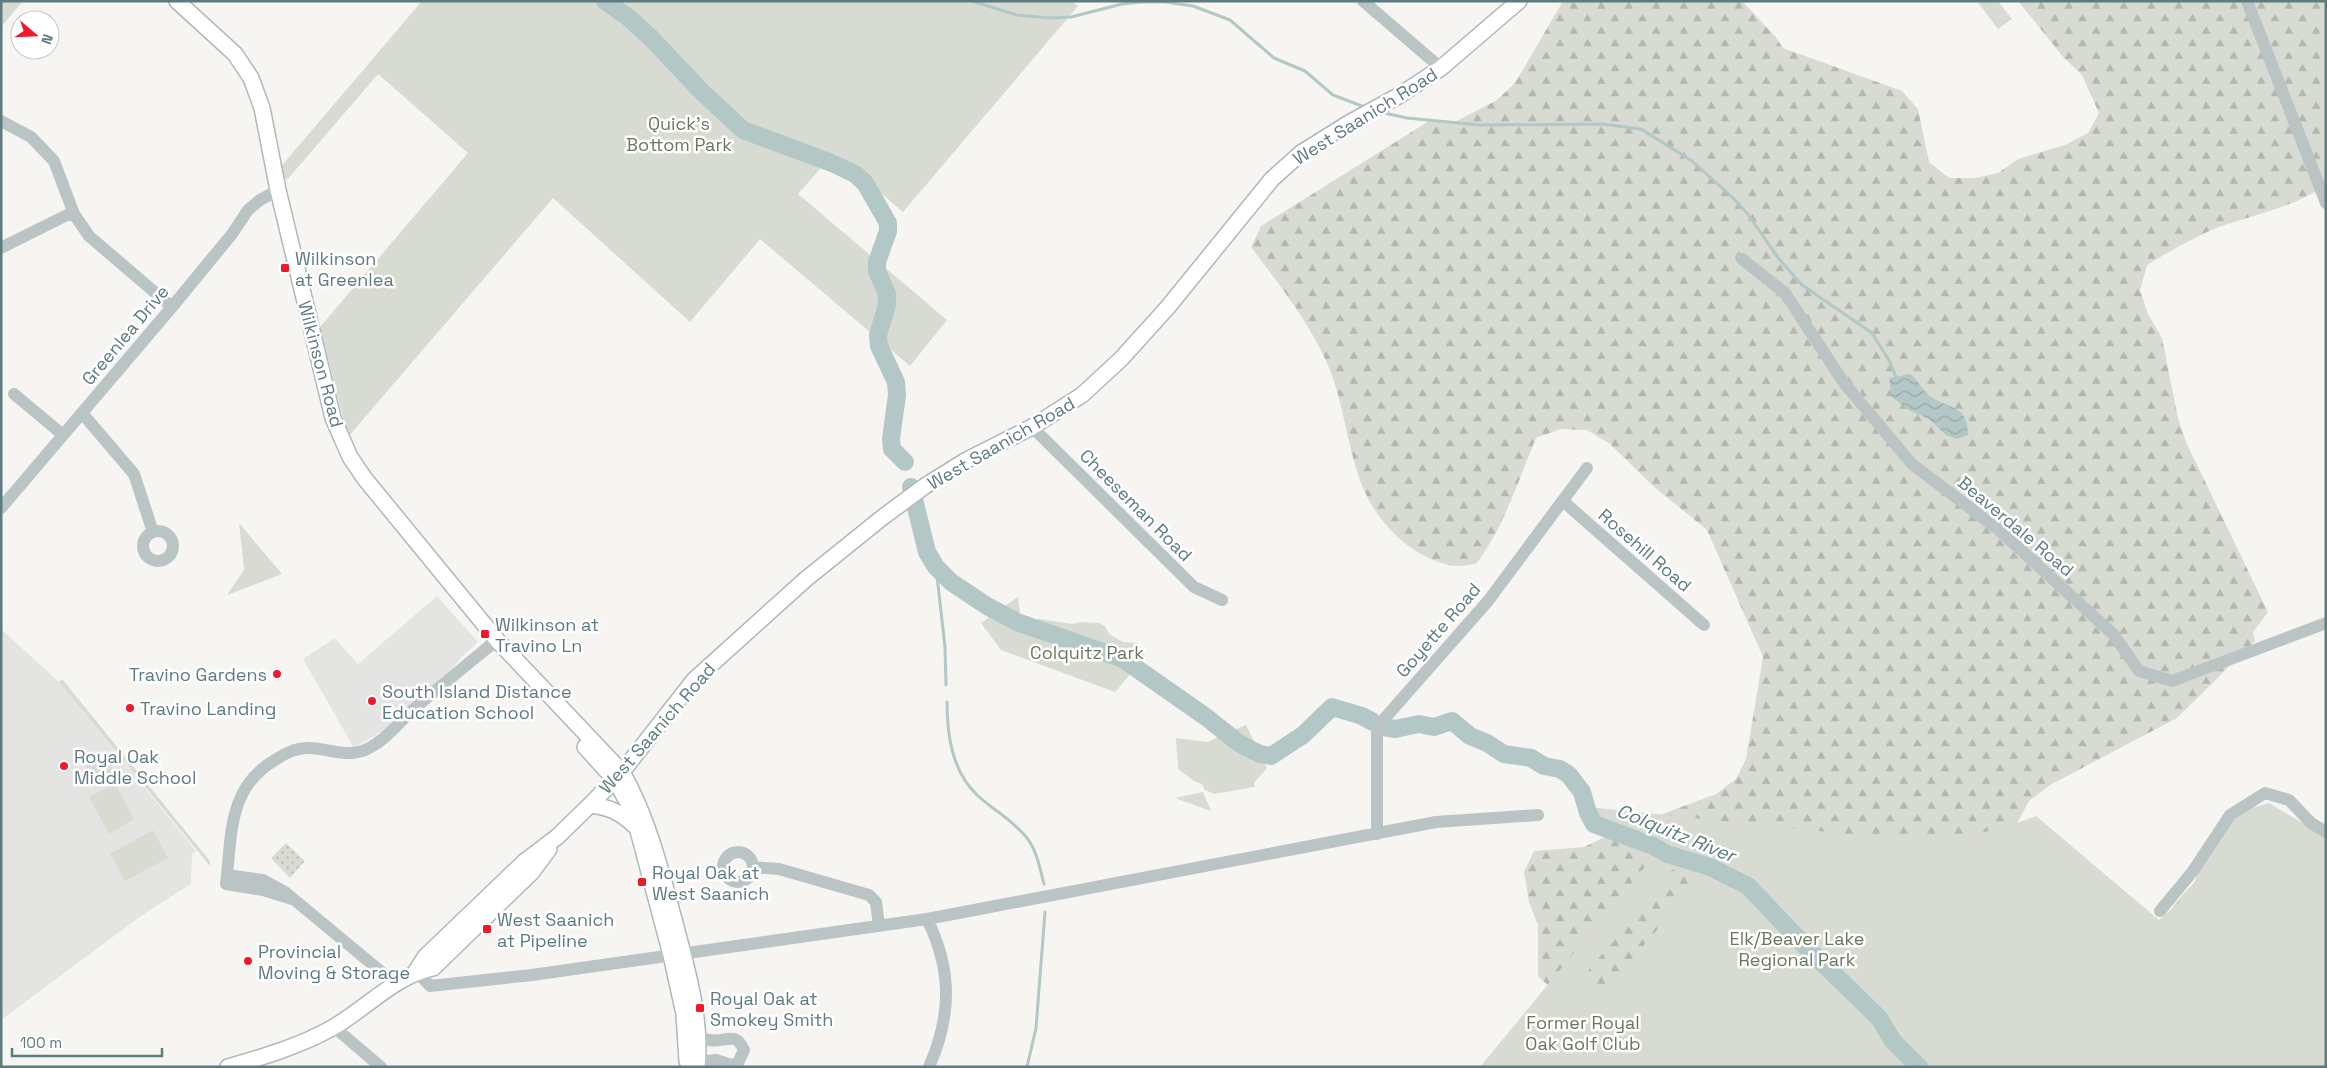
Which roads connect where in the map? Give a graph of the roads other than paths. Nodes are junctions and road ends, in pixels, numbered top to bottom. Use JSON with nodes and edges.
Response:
{"nodes":[{"id":1,"x":177,"y":1,"type":"edge"},
{"id":2,"x":1363,"y":1,"type":"edge"},
{"id":3,"x":1519,"y":1,"type":"edge"},
{"id":4,"x":2247,"y":1,"type":"edge"},
{"id":5,"x":1441,"y":68,"type":"junction"},
{"id":6,"x":1,"y":121,"type":"edge"},
{"id":7,"x":278,"y":190,"type":"junction"},
{"id":8,"x":2326,"y":203,"type":"edge"},
{"id":9,"x":74,"y":214,"type":"junction"},
{"id":10,"x":1,"y":248,"type":"edge"},
{"id":11,"x":1742,"y":259,"type":"dead end"},
{"id":12,"x":172,"y":307,"type":"junction"},
{"id":13,"x":14,"y":394,"type":"dead end"},
{"id":14,"x":82,"y":413,"type":"junction"},
{"id":15,"x":1032,"y":427,"type":"junction"},
{"id":16,"x":63,"y":434,"type":"junction"},
{"id":17,"x":1587,"y":468,"type":"dead end"},
{"id":18,"x":1564,"y":502,"type":"junction"},
{"id":19,"x":1,"y":508,"type":"edge"},
{"id":20,"x":153,"y":532,"type":"dead end"},
{"id":21,"x":1222,"y":600,"type":"dead end"},
{"id":22,"x":2326,"y":623,"type":"edge"},
{"id":23,"x":1704,"y":625,"type":"dead end"},
{"id":24,"x":497,"y":641,"type":"junction"},
{"id":25,"x":619,"y":776,"type":"junction"},
{"id":26,"x":590,"y":805,"type":"junction"},
{"id":27,"x":1538,"y":815,"type":"dead end"},
{"id":28,"x":637,"y":827,"type":"junction"},
{"id":29,"x":2326,"y":832,"type":"edge"},
{"id":30,"x":1377,"y":834,"type":"junction"},
{"id":31,"x":753,"y":867,"type":"dead end"},
{"id":32,"x":2160,"y":911,"type":"dead end"},
{"id":33,"x":927,"y":919,"type":"junction"},
{"id":34,"x":880,"y":926,"type":"junction"},
{"id":35,"x":677,"y":954,"type":"junction"},
{"id":36,"x":416,"y":971,"type":"junction"},
{"id":37,"x":396,"y":984,"type":"junction"},
{"id":38,"x":334,"y":1027,"type":"junction"},
{"id":39,"x":698,"y":1036,"type":"junction"},
{"id":40,"x":694,"y":1065,"type":"edge"},
{"id":41,"x":228,"y":1067,"type":"edge"},
{"id":42,"x":381,"y":1067,"type":"edge"},
{"id":43,"x":929,"y":1067,"type":"edge"}],
"edges":[{"from":1,"to":7,"type":"main road","name":"Wilkinson Road"},
{"from":2,"to":5,"type":"street"},
{"from":3,"to":5,"type":"main road","name":"West Saanich Road"},
{"from":4,"to":8,"type":"street"},
{"from":5,"to":15,"type":"main road","name":"West Saanich Road"},
{"from":6,"to":9,"type":"street"},
{"from":7,"to":12,"type":"street","name":"Greenlea Drive"},
{"from":7,"to":24,"type":"main road","name":"Wilkinson Road"},
{"from":9,"to":10,"type":"street"},
{"from":9,"to":12,"type":"street"},
{"from":11,"to":22,"type":"street","name":"Beaverdale Road"},
{"from":12,"to":14,"type":"street","name":"Greenlea Drive"},
{"from":13,"to":16,"type":"street"},
{"from":14,"to":16,"type":"street","name":"Greenlea Drive"},
{"from":14,"to":20,"type":"street"},
{"from":15,"to":21,"type":"street","name":"Cheeseman Road"},
{"from":15,"to":25,"type":"main road","name":"West Saanich Road"},
{"from":16,"to":19,"type":"street","name":"Greenlea Drive"},
{"from":17,"to":18,"type":"street","name":"Goyette Road"},
{"from":18,"to":23,"type":"street","name":"Rosehill Road"},
{"from":18,"to":30,"type":"street","name":"Goyette Road"},
{"from":24,"to":25,"type":"main road","name":"Wilkinson Road"},
{"from":24,"to":37,"type":"street"},
{"from":25,"to":26,"type":"main road","name":"West Saanich Road"},
{"from":25,"to":28,"type":"main road"},
{"from":25,"to":35,"type":"main road"},
{"from":26,"to":28,"type":"main road"},
{"from":26,"to":36,"type":"main road","name":"West Saanich Road"},
{"from":27,"to":30,"type":"street"},
{"from":28,"to":35,"type":"main road"},
{"from":29,"to":32,"type":"street"},
{"from":30,"to":33,"type":"street"},
{"from":31,"to":34,"type":"street"},
{"from":33,"to":34,"type":"street"},
{"from":33,"to":43,"type":"street"},
{"from":34,"to":35,"type":"street"},
{"from":35,"to":36,"type":"street"},
{"from":35,"to":39,"type":"main road"},
{"from":35,"to":40,"type":"main road"},
{"from":36,"to":37,"type":"main road","name":"West Saanich Road"},
{"from":37,"to":38,"type":"main road","name":"West Saanich Road"},
{"from":38,"to":41,"type":"main road","name":"West Saanich Road"},
{"from":38,"to":42,"type":"street"},
{"from":39,"to":40,"type":"main road"},
{"from":39,"to":40,"type":"street"}]}
